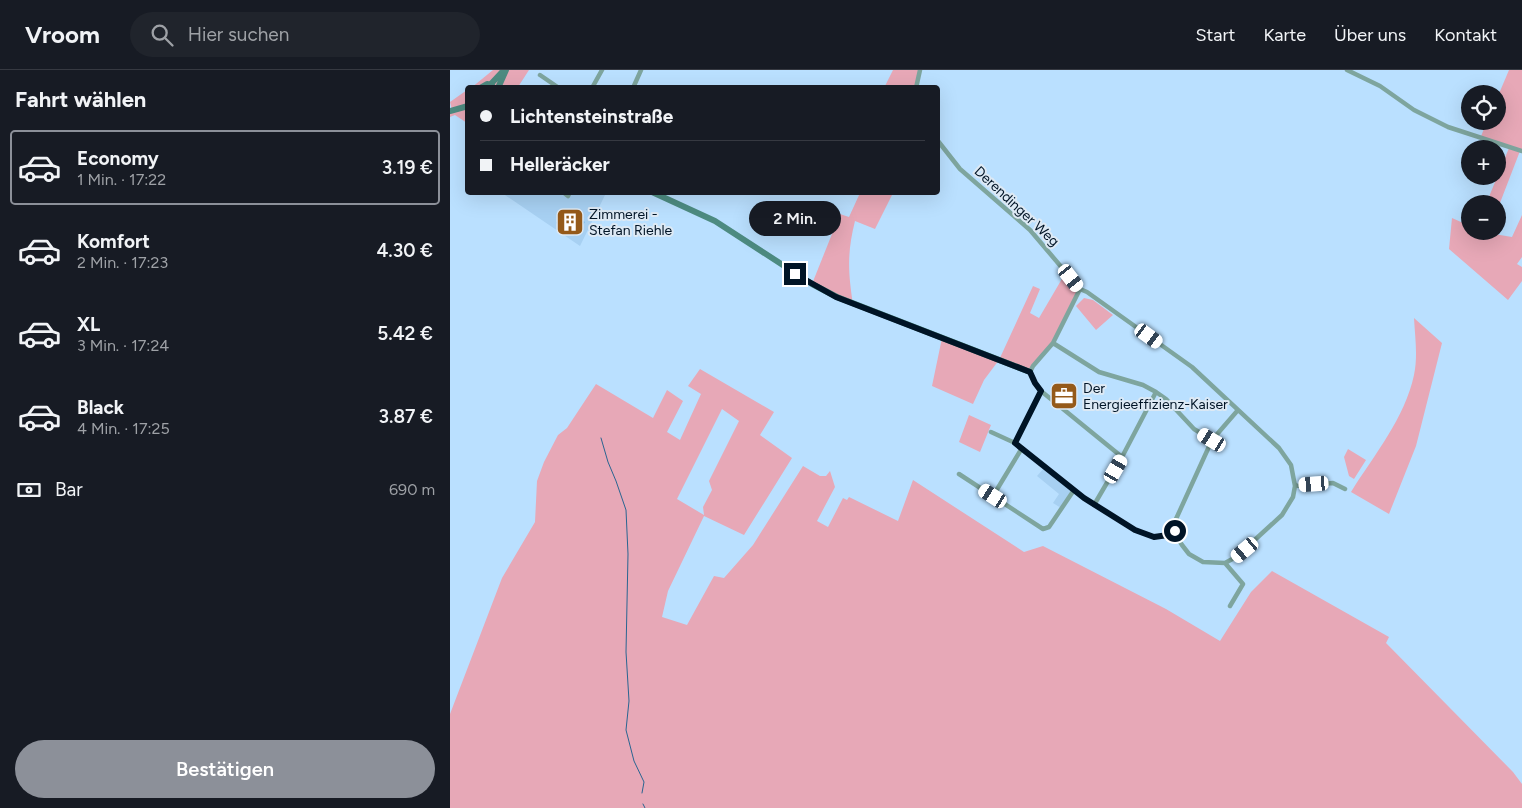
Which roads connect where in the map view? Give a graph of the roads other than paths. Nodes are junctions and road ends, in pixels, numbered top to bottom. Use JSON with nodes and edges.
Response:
{"nodes":[{"id":1,"x":505,"y":70,"type":"edge"},
{"id":2,"x":602,"y":70,"type":"edge"},
{"id":3,"x":641,"y":70,"type":"edge"},
{"id":4,"x":920,"y":70,"type":"edge"},
{"id":5,"x":1348,"y":70,"type":"edge"},
{"id":6,"x":540,"y":75,"type":"dead end"},
{"id":7,"x":496,"y":85,"type":"edge"},
{"id":8,"x":553,"y":85,"type":"edge"},
{"id":9,"x":594,"y":85,"type":"edge"},
{"id":10,"x":634,"y":85,"type":"edge"},
{"id":11,"x":917,"y":85,"type":"edge"},
{"id":12,"x":465,"y":103,"type":"edge"},
{"id":13,"x":465,"y":107,"type":"edge"},
{"id":14,"x":457,"y":108,"type":"junction"},
{"id":15,"x":450,"y":111,"type":"edge"},
{"id":16,"x":940,"y":144,"type":"edge"},
{"id":17,"x":1522,"y":151,"type":"edge"},
{"id":18,"x":658,"y":195,"type":"edge"},
{"id":19,"x":1080,"y":289,"type":"junction"},
{"id":20,"x":1053,"y":343,"type":"junction"},
{"id":21,"x":1030,"y":372,"type":"junction"},
{"id":22,"x":1041,"y":391,"type":"junction"},
{"id":23,"x":1156,"y":392,"type":"junction"},
{"id":24,"x":1238,"y":410,"type":"junction"},
{"id":25,"x":991,"y":432,"type":"dead end"},
{"id":26,"x":1212,"y":440,"type":"junction"},
{"id":27,"x":1015,"y":443,"type":"junction"},
{"id":28,"x":1022,"y":448,"type":"junction"},
{"id":29,"x":1122,"y":457,"type":"junction"},
{"id":30,"x":959,"y":474,"type":"dead end"},
{"id":31,"x":1295,"y":486,"type":"junction"},
{"id":32,"x":1345,"y":489,"type":"dead end"},
{"id":33,"x":1074,"y":490,"type":"junction"},
{"id":34,"x":993,"y":496,"type":"junction"},
{"id":35,"x":1094,"y":505,"type":"junction"},
{"id":36,"x":1175,"y":534,"type":"junction"},
{"id":37,"x":1224,"y":563,"type":"junction"},
{"id":38,"x":1230,"y":606,"type":"dead end"}],
"edges":[{"from":1,"to":7,"type":"street"},
{"from":2,"to":9,"type":"street"},
{"from":3,"to":10,"type":"street"},
{"from":4,"to":11,"type":"street"},
{"from":5,"to":17,"type":"street"},
{"from":6,"to":8,"type":"street"},
{"from":12,"to":14,"type":"street"},
{"from":13,"to":14,"type":"street"},
{"from":14,"to":15,"type":"street"},
{"from":16,"to":19,"type":"street","name":"Derendinger Weg"},
{"from":18,"to":21,"type":"street"},
{"from":19,"to":20,"type":"street"},
{"from":19,"to":24,"type":"street","name":"Derendinger Weg"},
{"from":20,"to":21,"type":"street"},
{"from":20,"to":23,"type":"street"},
{"from":21,"to":22,"type":"street"},
{"from":22,"to":27,"type":"street"},
{"from":22,"to":29,"type":"street"},
{"from":23,"to":26,"type":"street"},
{"from":23,"to":29,"type":"street"},
{"from":24,"to":26,"type":"street"},
{"from":24,"to":31,"type":"street","name":"Derendinger Weg"},
{"from":25,"to":27,"type":"street"},
{"from":26,"to":36,"type":"street"},
{"from":27,"to":28,"type":"street"},
{"from":28,"to":33,"type":"street"},
{"from":28,"to":34,"type":"street"},
{"from":29,"to":35,"type":"street"},
{"from":30,"to":34,"type":"street"},
{"from":31,"to":32,"type":"street"},
{"from":31,"to":37,"type":"street"},
{"from":33,"to":34,"type":"street"},
{"from":33,"to":35,"type":"street"},
{"from":35,"to":36,"type":"street"},
{"from":36,"to":37,"type":"street"},
{"from":37,"to":38,"type":"street"}]}
